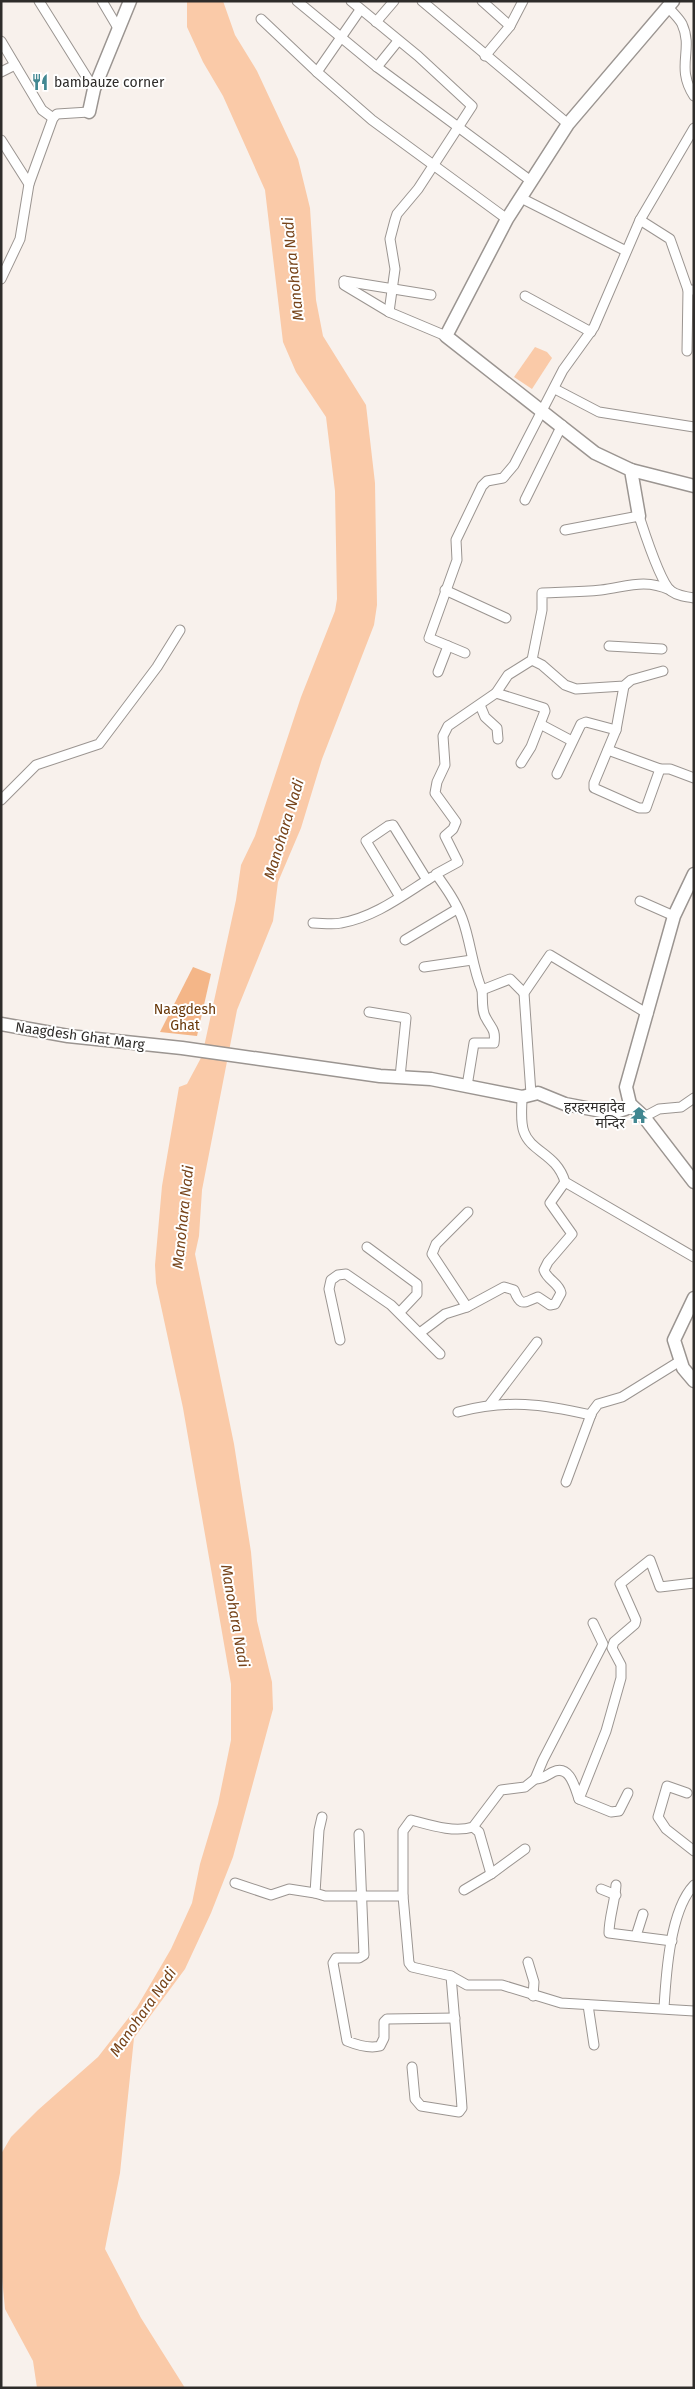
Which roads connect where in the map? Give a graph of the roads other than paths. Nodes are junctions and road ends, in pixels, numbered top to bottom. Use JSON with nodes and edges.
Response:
{"nodes":[{"id":1,"x":39,"y":1,"type":"edge"},
{"id":2,"x":102,"y":1,"type":"edge"},
{"id":3,"x":130,"y":1,"type":"edge"},
{"id":4,"x":297,"y":1,"type":"edge"},
{"id":5,"x":351,"y":1,"type":"edge"},
{"id":6,"x":394,"y":1,"type":"edge"},
{"id":7,"x":422,"y":1,"type":"edge"},
{"id":8,"x":482,"y":1,"type":"edge"},
{"id":9,"x":523,"y":1,"type":"edge"},
{"id":10,"x":670,"y":4,"type":"edge"},
{"id":11,"x":360,"y":10,"type":"junction"},
{"id":12,"x":261,"y":19,"type":"dead end"},
{"id":13,"x":376,"y":22,"type":"junction"},
{"id":14,"x":510,"y":26,"type":"junction"},
{"id":15,"x":118,"y":28,"type":"junction"},
{"id":16,"x":341,"y":37,"type":"junction"},
{"id":17,"x":1,"y":41,"type":"edge"},
{"id":18,"x":398,"y":41,"type":"junction"},
{"id":19,"x":485,"y":56,"type":"junction"},
{"id":20,"x":15,"y":65,"type":"junction"},
{"id":21,"x":377,"y":67,"type":"junction"},
{"id":22,"x":1,"y":72,"type":"edge"},
{"id":23,"x":317,"y":72,"type":"junction"},
{"id":24,"x":94,"y":89,"type":"junction"},
{"id":25,"x":694,"y":96,"type":"edge"},
{"id":26,"x":89,"y":112,"type":"joint"},
{"id":27,"x":53,"y":118,"type":"junction"},
{"id":28,"x":568,"y":124,"type":"junction"},
{"id":29,"x":458,"y":128,"type":"junction"},
{"id":30,"x":694,"y":128,"type":"edge"},
{"id":31,"x":1,"y":140,"type":"edge"},
{"id":32,"x":432,"y":165,"type":"junction"},
{"id":33,"x":531,"y":181,"type":"junction"},
{"id":34,"x":29,"y":184,"type":"junction"},
{"id":35,"x":521,"y":198,"type":"junction"},
{"id":36,"x":507,"y":220,"type":"junction"},
{"id":37,"x":640,"y":220,"type":"junction"},
{"id":38,"x":626,"y":251,"type":"junction"},
{"id":39,"x":1,"y":279,"type":"edge"},
{"id":40,"x":394,"y":288,"type":"junction"},
{"id":41,"x":691,"y":290,"type":"edge"},
{"id":42,"x":431,"y":294,"type":"dead end"},
{"id":43,"x":525,"y":296,"type":"dead end"},
{"id":44,"x":389,"y":312,"type":"junction"},
{"id":45,"x":591,"y":332,"type":"junction"},
{"id":46,"x":446,"y":336,"type":"junction"},
{"id":47,"x":687,"y":351,"type":"dead end"},
{"id":48,"x":555,"y":389,"type":"junction"},
{"id":49,"x":542,"y":411,"type":"junction"},
{"id":50,"x":562,"y":425,"type":"junction"},
{"id":51,"x":694,"y":427,"type":"edge"},
{"id":52,"x":631,"y":470,"type":"junction"},
{"id":53,"x":694,"y":486,"type":"edge"},
{"id":54,"x":526,"y":500,"type":"dead end"},
{"id":55,"x":639,"y":516,"type":"junction"},
{"id":56,"x":565,"y":530,"type":"dead end"},
{"id":57,"x":445,"y":590,"type":"junction"},
{"id":58,"x":670,"y":590,"type":"junction"},
{"id":59,"x":694,"y":598,"type":"edge"},
{"id":60,"x":506,"y":618,"type":"dead end"},
{"id":61,"x":180,"y":630,"type":"dead end"},
{"id":62,"x":448,"y":646,"type":"junction"},
{"id":63,"x":609,"y":646,"type":"dead end"},
{"id":64,"x":662,"y":649,"type":"dead end"},
{"id":65,"x":464,"y":653,"type":"dead end"},
{"id":66,"x":532,"y":660,"type":"junction"},
{"id":67,"x":663,"y":671,"type":"dead end"},
{"id":68,"x":438,"y":672,"type":"dead end"},
{"id":69,"x":624,"y":686,"type":"junction"},
{"id":70,"x":496,"y":693,"type":"junction"},
{"id":71,"x":480,"y":704,"type":"junction"},
{"id":72,"x":540,"y":724,"type":"junction"},
{"id":73,"x":616,"y":730,"type":"junction"},
{"id":74,"x":498,"y":739,"type":"dead end"},
{"id":75,"x":572,"y":740,"type":"junction"},
{"id":76,"x":608,"y":750,"type":"junction"},
{"id":77,"x":521,"y":763,"type":"dead end"},
{"id":78,"x":660,"y":769,"type":"junction"},
{"id":79,"x":557,"y":774,"type":"dead end"},
{"id":80,"x":694,"y":778,"type":"edge"},
{"id":81,"x":1,"y":800,"type":"edge"},
{"id":82,"x":436,"y":874,"type":"junction"},
{"id":83,"x":694,"y":874,"type":"edge"},
{"id":84,"x":427,"y":880,"type":"junction"},
{"id":85,"x":400,"y":897,"type":"junction"},
{"id":86,"x":640,"y":901,"type":"dead end"},
{"id":87,"x":457,"y":909,"type":"junction"},
{"id":88,"x":674,"y":916,"type":"junction"},
{"id":89,"x":313,"y":923,"type":"dead end"},
{"id":90,"x":405,"y":940,"type":"dead end"},
{"id":91,"x":472,"y":960,"type":"junction"},
{"id":92,"x":424,"y":966,"type":"dead end"},
{"id":93,"x":482,"y":990,"type":"junction"},
{"id":94,"x":524,"y":993,"type":"junction"},
{"id":95,"x":369,"y":1012,"type":"dead end"},
{"id":96,"x":648,"y":1014,"type":"junction"},
{"id":97,"x":1,"y":1024,"type":"edge"},
{"id":98,"x":400,"y":1078,"type":"junction"},
{"id":99,"x":467,"y":1086,"type":"junction"},
{"id":100,"x":526,"y":1095,"type":"junction"},
{"id":101,"x":694,"y":1098,"type":"edge"},
{"id":102,"x":630,"y":1104,"type":"junction"},
{"id":103,"x":644,"y":1117,"type":"junction"},
{"id":104,"x":565,"y":1182,"type":"junction"},
{"id":105,"x":694,"y":1182,"type":"edge"},
{"id":106,"x":468,"y":1212,"type":"dead end"},
{"id":107,"x":367,"y":1247,"type":"dead end"},
{"id":108,"x":694,"y":1257,"type":"edge"},
{"id":109,"x":694,"y":1298,"type":"edge"},
{"id":110,"x":467,"y":1307,"type":"junction"},
{"id":111,"x":400,"y":1312,"type":"junction"},
{"id":112,"x":421,"y":1332,"type":"junction"},
{"id":113,"x":340,"y":1340,"type":"dead end"},
{"id":114,"x":537,"y":1342,"type":"dead end"},
{"id":115,"x":440,"y":1354,"type":"dead end"},
{"id":116,"x":680,"y":1361,"type":"junction"},
{"id":117,"x":694,"y":1380,"type":"edge"},
{"id":118,"x":490,"y":1404,"type":"junction"},
{"id":119,"x":458,"y":1412,"type":"dead end"},
{"id":120,"x":591,"y":1415,"type":"junction"},
{"id":121,"x":566,"y":1482,"type":"dead end"},
{"id":122,"x":694,"y":1583,"type":"edge"},
{"id":123,"x":593,"y":1623,"type":"dead end"},
{"id":124,"x":607,"y":1646,"type":"junction"},
{"id":125,"x":535,"y":1779,"type":"junction"},
{"id":126,"x":628,"y":1793,"type":"dead end"},
{"id":127,"x":687,"y":1793,"type":"dead end"},
{"id":128,"x":579,"y":1799,"type":"junction"},
{"id":129,"x":322,"y":1817,"type":"dead end"},
{"id":130,"x":473,"y":1827,"type":"junction"},
{"id":131,"x":359,"y":1834,"type":"dead end"},
{"id":132,"x":525,"y":1849,"type":"dead end"},
{"id":133,"x":694,"y":1851,"type":"edge"},
{"id":134,"x":491,"y":1874,"type":"junction"},
{"id":135,"x":235,"y":1883,"type":"dead end"},
{"id":136,"x":694,"y":1885,"type":"edge"},
{"id":137,"x":602,"y":1889,"type":"dead end"},
{"id":138,"x":464,"y":1890,"type":"dead end"},
{"id":139,"x":315,"y":1893,"type":"junction"},
{"id":140,"x":362,"y":1895,"type":"junction"},
{"id":141,"x":403,"y":1896,"type":"junction"},
{"id":142,"x":643,"y":1914,"type":"dead end"},
{"id":143,"x":636,"y":1936,"type":"junction"},
{"id":144,"x":672,"y":1941,"type":"junction"},
{"id":145,"x":528,"y":1962,"type":"dead end"},
{"id":146,"x":451,"y":1976,"type":"junction"},
{"id":147,"x":534,"y":1996,"type":"junction"},
{"id":148,"x":588,"y":2005,"type":"junction"},
{"id":149,"x":664,"y":2008,"type":"junction"},
{"id":150,"x":694,"y":2011,"type":"edge"},
{"id":151,"x":455,"y":2018,"type":"junction"},
{"id":152,"x":594,"y":2045,"type":"dead end"},
{"id":153,"x":412,"y":2067,"type":"dead end"}],
"edges":[{"from":1,"to":24,"type":"street"},
{"from":2,"to":15,"type":"street"},
{"from":3,"to":15,"type":"street"},
{"from":4,"to":16,"type":"street"},
{"from":5,"to":11,"type":"street"},
{"from":6,"to":13,"type":"street"},
{"from":7,"to":19,"type":"street"},
{"from":8,"to":14,"type":"street"},
{"from":9,"to":14,"type":"street"},
{"from":10,"to":25,"type":"street"},
{"from":10,"to":28,"type":"street"},
{"from":11,"to":13,"type":"street"},
{"from":11,"to":16,"type":"street"},
{"from":12,"to":23,"type":"street"},
{"from":13,"to":18,"type":"street"},
{"from":14,"to":19,"type":"street"},
{"from":15,"to":24,"type":"street"},
{"from":16,"to":21,"type":"street"},
{"from":16,"to":23,"type":"street"},
{"from":17,"to":20,"type":"street"},
{"from":18,"to":21,"type":"street"},
{"from":18,"to":29,"type":"street"},
{"from":19,"to":28,"type":"street"},
{"from":20,"to":22,"type":"street"},
{"from":20,"to":27,"type":"street"},
{"from":21,"to":29,"type":"street"},
{"from":23,"to":32,"type":"street"},
{"from":24,"to":26,"type":"street"},
{"from":26,"to":27,"type":"street"},
{"from":27,"to":34,"type":"street"},
{"from":28,"to":33,"type":"street"},
{"from":29,"to":32,"type":"street"},
{"from":29,"to":33,"type":"street"},
{"from":30,"to":37,"type":"street"},
{"from":31,"to":34,"type":"street"},
{"from":32,"to":36,"type":"street"},
{"from":32,"to":40,"type":"street"},
{"from":33,"to":35,"type":"street"},
{"from":34,"to":39,"type":"street"},
{"from":35,"to":36,"type":"street"},
{"from":35,"to":38,"type":"street"},
{"from":36,"to":46,"type":"street"},
{"from":37,"to":38,"type":"street"},
{"from":37,"to":41,"type":"street"},
{"from":38,"to":45,"type":"street"},
{"from":40,"to":42,"type":"street"},
{"from":40,"to":44,"type":"street"},
{"from":40,"to":44,"type":"street"},
{"from":41,"to":47,"type":"street"},
{"from":43,"to":45,"type":"street"},
{"from":44,"to":46,"type":"street"},
{"from":45,"to":48,"type":"street"},
{"from":46,"to":49,"type":"street"},
{"from":48,"to":49,"type":"street"},
{"from":48,"to":51,"type":"street"},
{"from":49,"to":50,"type":"street"},
{"from":49,"to":57,"type":"street"},
{"from":50,"to":52,"type":"street"},
{"from":50,"to":54,"type":"street"},
{"from":52,"to":53,"type":"street"},
{"from":52,"to":55,"type":"street"},
{"from":55,"to":56,"type":"street"},
{"from":55,"to":58,"type":"street"},
{"from":57,"to":60,"type":"street"},
{"from":57,"to":62,"type":"street"},
{"from":58,"to":59,"type":"street"},
{"from":58,"to":66,"type":"street"},
{"from":61,"to":81,"type":"street"},
{"from":62,"to":65,"type":"street"},
{"from":62,"to":68,"type":"street"},
{"from":63,"to":64,"type":"street"},
{"from":66,"to":69,"type":"street"},
{"from":66,"to":70,"type":"street"},
{"from":67,"to":69,"type":"street"},
{"from":69,"to":73,"type":"street"},
{"from":70,"to":71,"type":"street"},
{"from":70,"to":72,"type":"street"},
{"from":71,"to":74,"type":"street"},
{"from":71,"to":82,"type":"street"},
{"from":72,"to":75,"type":"street"},
{"from":72,"to":77,"type":"street"},
{"from":73,"to":75,"type":"street"},
{"from":73,"to":76,"type":"street"},
{"from":75,"to":79,"type":"street"},
{"from":76,"to":78,"type":"street"},
{"from":76,"to":78,"type":"street"},
{"from":78,"to":80,"type":"street"},
{"from":82,"to":84,"type":"street"},
{"from":82,"to":87,"type":"street"},
{"from":83,"to":88,"type":"street"},
{"from":84,"to":85,"type":"street"},
{"from":84,"to":85,"type":"street"},
{"from":85,"to":89,"type":"street"},
{"from":86,"to":88,"type":"street"},
{"from":87,"to":90,"type":"street"},
{"from":87,"to":91,"type":"street"},
{"from":88,"to":96,"type":"street"},
{"from":91,"to":92,"type":"street"},
{"from":91,"to":93,"type":"street"},
{"from":93,"to":94,"type":"street"},
{"from":93,"to":99,"type":"street"},
{"from":94,"to":96,"type":"street"},
{"from":94,"to":100,"type":"street"},
{"from":95,"to":98,"type":"street"},
{"from":96,"to":102,"type":"street"},
{"from":97,"to":98,"type":"street","name":"Naagdesh Ghat Marg"},
{"from":98,"to":99,"type":"street","name":"Naagdesh Ghat Marg"},
{"from":99,"to":100,"type":"street","name":"Naagdesh Ghat Marg"},
{"from":100,"to":102,"type":"street","name":"Naagdesh Ghat Marg"},
{"from":100,"to":104,"type":"street"},
{"from":101,"to":103,"type":"street"},
{"from":102,"to":103,"type":"street"},
{"from":103,"to":105,"type":"street"},
{"from":104,"to":108,"type":"street"},
{"from":104,"to":110,"type":"street"},
{"from":106,"to":110,"type":"street"},
{"from":107,"to":111,"type":"street"},
{"from":109,"to":116,"type":"street"},
{"from":110,"to":112,"type":"street"},
{"from":111,"to":112,"type":"street"},
{"from":111,"to":113,"type":"street"},
{"from":112,"to":115,"type":"street"},
{"from":114,"to":118,"type":"street"},
{"from":116,"to":117,"type":"street"},
{"from":116,"to":120,"type":"street"},
{"from":118,"to":119,"type":"street"},
{"from":118,"to":120,"type":"street"},
{"from":120,"to":121,"type":"street"},
{"from":122,"to":124,"type":"street"},
{"from":123,"to":124,"type":"street"},
{"from":124,"to":125,"type":"street"},
{"from":124,"to":128,"type":"street"},
{"from":125,"to":128,"type":"street"},
{"from":125,"to":130,"type":"street"},
{"from":126,"to":128,"type":"street"},
{"from":127,"to":133,"type":"street"},
{"from":129,"to":139,"type":"street"},
{"from":130,"to":134,"type":"street"},
{"from":130,"to":141,"type":"street"},
{"from":131,"to":140,"type":"street"},
{"from":132,"to":134,"type":"street"},
{"from":134,"to":138,"type":"street"},
{"from":135,"to":139,"type":"street"},
{"from":136,"to":144,"type":"street"},
{"from":137,"to":143,"type":"street"},
{"from":139,"to":140,"type":"street"},
{"from":140,"to":141,"type":"street"},
{"from":140,"to":151,"type":"street"},
{"from":141,"to":146,"type":"street"},
{"from":142,"to":143,"type":"street"},
{"from":143,"to":144,"type":"street"},
{"from":144,"to":149,"type":"street"},
{"from":145,"to":147,"type":"street"},
{"from":146,"to":147,"type":"street"},
{"from":146,"to":151,"type":"street"},
{"from":147,"to":148,"type":"street"},
{"from":148,"to":149,"type":"street"},
{"from":148,"to":152,"type":"street"},
{"from":149,"to":150,"type":"street"},
{"from":151,"to":153,"type":"street"}]}
